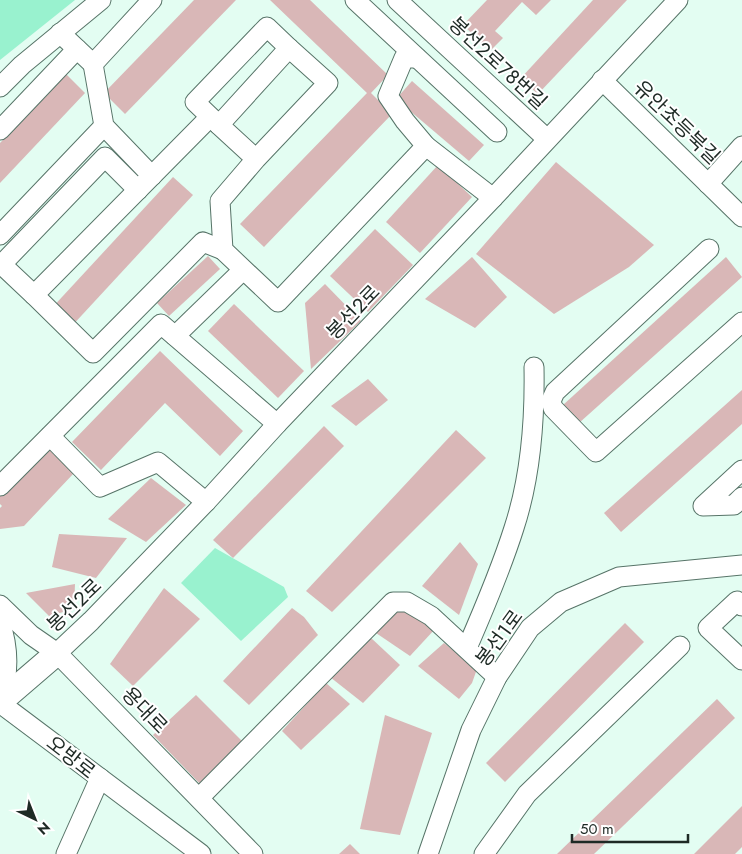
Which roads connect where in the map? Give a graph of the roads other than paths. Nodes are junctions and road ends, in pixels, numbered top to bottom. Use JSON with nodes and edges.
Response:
{"nodes":[{"id":1,"x":101,"y":0,"type":"edge"},
{"id":2,"x":152,"y":0,"type":"edge"},
{"id":3,"x":355,"y":0,"type":"edge"},
{"id":4,"x":397,"y":0,"type":"edge"},
{"id":5,"x":678,"y":0,"type":"edge"},
{"id":6,"x":60,"y":33,"type":"junction"},
{"id":7,"x":290,"y":48,"type":"junction"},
{"id":8,"x":77,"y":49,"type":"junction"},
{"id":9,"x":417,"y":58,"type":"junction"},
{"id":10,"x":93,"y":64,"type":"junction"},
{"id":11,"x":602,"y":80,"type":"junction"},
{"id":12,"x":0,"y":87,"type":"edge"},
{"id":13,"x":214,"y":121,"type":"junction"},
{"id":14,"x":104,"y":126,"type":"junction"},
{"id":15,"x":0,"y":130,"type":"edge"},
{"id":16,"x":497,"y":132,"type":"dead end"},
{"id":17,"x":547,"y":139,"type":"junction"},
{"id":18,"x":426,"y":146,"type":"junction"},
{"id":19,"x":742,"y":146,"type":"edge"},
{"id":20,"x":256,"y":159,"type":"junction"},
{"id":21,"x":152,"y":176,"type":"junction"},
{"id":22,"x":708,"y":184,"type":"junction"},
{"id":23,"x":138,"y":190,"type":"junction"},
{"id":24,"x":493,"y":198,"type":"junction"},
{"id":25,"x":742,"y":217,"type":"edge"},
{"id":26,"x":0,"y":235,"type":"edge"},
{"id":27,"x":709,"y":249,"type":"dead end"},
{"id":28,"x":223,"y":250,"type":"junction"},
{"id":29,"x":1,"y":263,"type":"edge"},
{"id":30,"x":244,"y":270,"type":"junction"},
{"id":31,"x":34,"y":295,"type":"junction"},
{"id":32,"x":140,"y":305,"type":"junction"},
{"id":33,"x":742,"y":322,"type":"edge"},
{"id":34,"x":168,"y":330,"type":"junction"},
{"id":35,"x":534,"y":367,"type":"dead end"},
{"id":36,"x":277,"y":424,"type":"junction"},
{"id":37,"x":50,"y":436,"type":"junction"},
{"id":38,"x":742,"y":470,"type":"edge"},
{"id":39,"x":0,"y":486,"type":"edge"},
{"id":40,"x":742,"y":497,"type":"edge"},
{"id":41,"x":206,"y":502,"type":"junction"},
{"id":42,"x":742,"y":565,"type":"edge"},
{"id":43,"x":0,"y":604,"type":"edge"},
{"id":44,"x":742,"y":606,"type":"edge"},
{"id":45,"x":0,"y":622,"type":"edge"},
{"id":46,"x":680,"y":646,"type":"dead end"},
{"id":47,"x":466,"y":648,"type":"junction"},
{"id":48,"x":57,"y":653,"type":"junction"},
{"id":49,"x":742,"y":660,"type":"edge"},
{"id":50,"x":497,"y":677,"type":"junction"},
{"id":51,"x":0,"y":702,"type":"edge"},
{"id":52,"x":100,"y":778,"type":"junction"},
{"id":53,"x":199,"y":798,"type":"junction"},
{"id":54,"x":66,"y":854,"type":"edge"},
{"id":55,"x":201,"y":854,"type":"edge"},
{"id":56,"x":253,"y":854,"type":"edge"},
{"id":57,"x":428,"y":854,"type":"edge"},
{"id":58,"x":484,"y":854,"type":"edge"}],
"edges":[{"from":1,"to":6,"type":"street"},
{"from":2,"to":10,"type":"street"},
{"from":3,"to":9,"type":"street"},
{"from":4,"to":17,"type":"street","name":"봉선2로78번길"},
{"from":5,"to":11,"type":"street","name":"봉선2로"},
{"from":6,"to":8,"type":"street"},
{"from":6,"to":12,"type":"street"},
{"from":7,"to":13,"type":"street"},
{"from":7,"to":13,"type":"street"},
{"from":7,"to":20,"type":"street"},
{"from":8,"to":10,"type":"street"},
{"from":8,"to":15,"type":"street"},
{"from":9,"to":16,"type":"street"},
{"from":9,"to":18,"type":"street"},
{"from":10,"to":14,"type":"street"},
{"from":11,"to":17,"type":"street","name":"봉선2로"},
{"from":11,"to":22,"type":"street","name":"유안초등북길"},
{"from":13,"to":20,"type":"street"},
{"from":13,"to":21,"type":"street"},
{"from":14,"to":21,"type":"street"},
{"from":14,"to":26,"type":"street"},
{"from":17,"to":24,"type":"street","name":"봉선2로"},
{"from":18,"to":24,"type":"street"},
{"from":18,"to":30,"type":"street"},
{"from":19,"to":22,"type":"street"},
{"from":20,"to":28,"type":"street"},
{"from":21,"to":23,"type":"street"},
{"from":22,"to":25,"type":"street","name":"유안초등북길"},
{"from":23,"to":29,"type":"street"},
{"from":23,"to":31,"type":"street"},
{"from":24,"to":36,"type":"street","name":"봉선2로"},
{"from":27,"to":33,"type":"street"},
{"from":28,"to":30,"type":"street"},
{"from":28,"to":32,"type":"street"},
{"from":29,"to":31,"type":"street"},
{"from":30,"to":34,"type":"street"},
{"from":31,"to":32,"type":"street"},
{"from":32,"to":34,"type":"street"},
{"from":34,"to":36,"type":"street"},
{"from":34,"to":37,"type":"street"},
{"from":35,"to":47,"type":"street"},
{"from":36,"to":41,"type":"street","name":"봉선2로"},
{"from":37,"to":39,"type":"street"},
{"from":37,"to":41,"type":"street"},
{"from":38,"to":40,"type":"street"},
{"from":41,"to":48,"type":"street","name":"봉선2로"},
{"from":42,"to":50,"type":"street","name":"봉선1로"},
{"from":43,"to":48,"type":"street","name":"용대로"},
{"from":44,"to":49,"type":"street"},
{"from":45,"to":51,"type":"street"},
{"from":46,"to":58,"type":"street"},
{"from":47,"to":50,"type":"street"},
{"from":47,"to":53,"type":"street"},
{"from":48,"to":51,"type":"main road"},
{"from":48,"to":53,"type":"street","name":"용대로"},
{"from":50,"to":57,"type":"street","name":"봉선1로"},
{"from":51,"to":52,"type":"street","name":"오방로"},
{"from":52,"to":54,"type":"street","name":"오방로"},
{"from":52,"to":55,"type":"street"},
{"from":53,"to":56,"type":"street","name":"용대로"}]}
